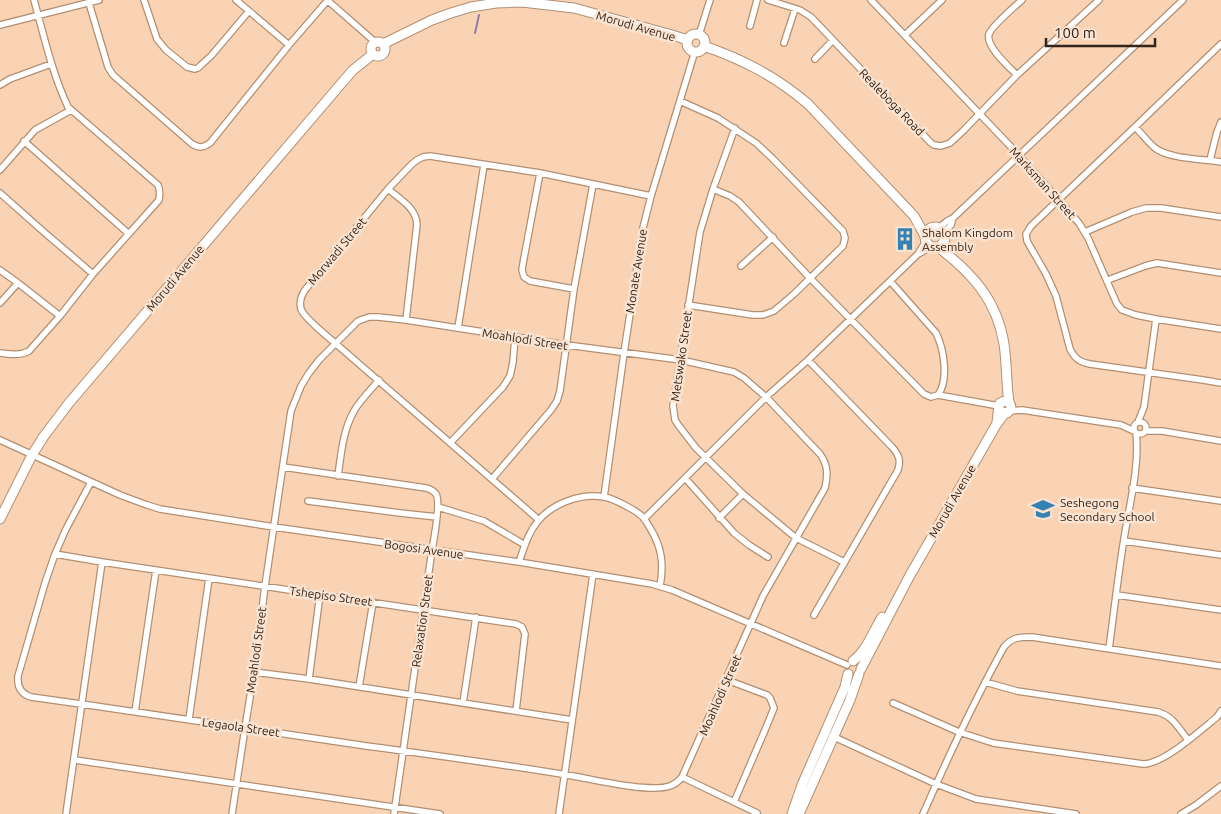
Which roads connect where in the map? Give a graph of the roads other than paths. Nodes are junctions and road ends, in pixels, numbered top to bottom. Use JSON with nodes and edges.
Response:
{"nodes":[{"id":1,"x":34,"y":0,"type":"edge"},
{"id":2,"x":99,"y":0,"type":"edge"},
{"id":3,"x":144,"y":0,"type":"edge"},
{"id":4,"x":236,"y":0,"type":"edge"},
{"id":5,"x":328,"y":0,"type":"edge"},
{"id":6,"x":710,"y":0,"type":"edge"},
{"id":7,"x":757,"y":0,"type":"edge"},
{"id":8,"x":769,"y":0,"type":"edge"},
{"id":9,"x":871,"y":0,"type":"edge"},
{"id":10,"x":942,"y":0,"type":"edge"},
{"id":11,"x":1022,"y":0,"type":"edge"},
{"id":12,"x":1099,"y":0,"type":"edge"},
{"id":13,"x":1183,"y":0,"type":"edge"},
{"id":14,"x":88,"y":3,"type":"junction"},
{"id":15,"x":795,"y":9,"type":"junction"},
{"id":16,"x":249,"y":11,"type":"junction"},
{"id":17,"x":38,"y":15,"type":"junction"},
{"id":18,"x":0,"y":25,"type":"edge"},
{"id":19,"x":750,"y":26,"type":"dead end"},
{"id":20,"x":700,"y":35,"type":"junction"},
{"id":21,"x":906,"y":36,"type":"junction"},
{"id":22,"x":688,"y":40,"type":"junction"},
{"id":23,"x":833,"y":40,"type":"junction"},
{"id":24,"x":379,"y":43,"type":"junction"},
{"id":25,"x":784,"y":43,"type":"dead end"},
{"id":26,"x":1221,"y":44,"type":"edge"},
{"id":27,"x":289,"y":45,"type":"junction"},
{"id":28,"x":704,"y":46,"type":"junction"},
{"id":29,"x":695,"y":51,"type":"junction"},
{"id":30,"x":815,"y":59,"type":"dead end"},
{"id":31,"x":51,"y":64,"type":"junction"},
{"id":32,"x":1017,"y":75,"type":"junction"},
{"id":33,"x":0,"y":85,"type":"edge"},
{"id":34,"x":680,"y":101,"type":"junction"},
{"id":35,"x":71,"y":110,"type":"junction"},
{"id":36,"x":980,"y":114,"type":"junction"},
{"id":37,"x":1221,"y":122,"type":"edge"},
{"id":38,"x":1135,"y":127,"type":"junction"},
{"id":39,"x":735,"y":128,"type":"junction"},
{"id":40,"x":24,"y":141,"type":"junction"},
{"id":41,"x":1019,"y":156,"type":"junction"},
{"id":42,"x":1210,"y":160,"type":"junction"},
{"id":43,"x":1221,"y":162,"type":"edge"},
{"id":44,"x":484,"y":165,"type":"junction"},
{"id":45,"x":0,"y":170,"type":"edge"},
{"id":46,"x":540,"y":173,"type":"junction"},
{"id":47,"x":593,"y":184,"type":"junction"},
{"id":48,"x":388,"y":189,"type":"junction"},
{"id":49,"x":713,"y":189,"type":"junction"},
{"id":50,"x":0,"y":193,"type":"edge"},
{"id":51,"x":651,"y":196,"type":"junction"},
{"id":52,"x":1059,"y":199,"type":"junction"},
{"id":53,"x":1221,"y":217,"type":"edge"},
{"id":54,"x":1085,"y":232,"type":"junction"},
{"id":55,"x":129,"y":234,"type":"junction"},
{"id":56,"x":773,"y":237,"type":"junction"},
{"id":57,"x":935,"y":238,"type":"junction"},
{"id":58,"x":741,"y":266,"type":"dead end"},
{"id":59,"x":0,"y":270,"type":"edge"},
{"id":60,"x":1221,"y":272,"type":"edge"},
{"id":61,"x":94,"y":274,"type":"junction"},
{"id":62,"x":810,"y":278,"type":"junction"},
{"id":63,"x":1108,"y":280,"type":"junction"},
{"id":64,"x":890,"y":282,"type":"junction"},
{"id":65,"x":18,"y":283,"type":"junction"},
{"id":66,"x":574,"y":289,"type":"junction"},
{"id":67,"x":0,"y":303,"type":"edge"},
{"id":68,"x":688,"y":306,"type":"junction"},
{"id":69,"x":60,"y":316,"type":"junction"},
{"id":70,"x":851,"y":318,"type":"junction"},
{"id":71,"x":1156,"y":319,"type":"junction"},
{"id":72,"x":406,"y":320,"type":"junction"},
{"id":73,"x":458,"y":328,"type":"junction"},
{"id":74,"x":1221,"y":329,"type":"edge"},
{"id":75,"x":515,"y":337,"type":"junction"},
{"id":76,"x":335,"y":343,"type":"junction"},
{"id":77,"x":567,"y":345,"type":"junction"},
{"id":78,"x":0,"y":353,"type":"edge"},
{"id":79,"x":624,"y":353,"type":"junction"},
{"id":80,"x":681,"y":360,"type":"junction"},
{"id":81,"x":808,"y":360,"type":"junction"},
{"id":82,"x":1149,"y":372,"type":"junction"},
{"id":83,"x":379,"y":380,"type":"junction"},
{"id":84,"x":1221,"y":383,"type":"edge"},
{"id":85,"x":938,"y":395,"type":"junction"},
{"id":86,"x":766,"y":397,"type":"junction"},
{"id":87,"x":1005,"y":407,"type":"junction"},
{"id":88,"x":1140,"y":428,"type":"junction"},
{"id":89,"x":0,"y":440,"type":"edge"},
{"id":90,"x":1221,"y":441,"type":"edge"},
{"id":91,"x":451,"y":442,"type":"junction"},
{"id":92,"x":32,"y":455,"type":"junction"},
{"id":93,"x":706,"y":458,"type":"junction"},
{"id":94,"x":283,"y":467,"type":"junction"},
{"id":95,"x":338,"y":476,"type":"junction"},
{"id":96,"x":685,"y":478,"type":"junction"},
{"id":97,"x":492,"y":479,"type":"junction"},
{"id":98,"x":91,"y":482,"type":"junction"},
{"id":99,"x":1132,"y":488,"type":"junction"},
{"id":100,"x":743,"y":494,"type":"junction"},
{"id":101,"x":604,"y":497,"type":"junction"},
{"id":102,"x":308,"y":501,"type":"dead end"},
{"id":103,"x":1221,"y":501,"type":"edge"},
{"id":104,"x":438,"y":507,"type":"junction"},
{"id":105,"x":436,"y":517,"type":"junction"},
{"id":106,"x":644,"y":518,"type":"junction"},
{"id":107,"x":720,"y":518,"type":"junction"},
{"id":108,"x":0,"y":519,"type":"edge"},
{"id":109,"x":539,"y":520,"type":"junction"},
{"id":110,"x":274,"y":527,"type":"junction"},
{"id":111,"x":796,"y":538,"type":"junction"},
{"id":112,"x":1124,"y":541,"type":"junction"},
{"id":113,"x":524,"y":545,"type":"junction"},
{"id":114,"x":432,"y":550,"type":"junction"},
{"id":115,"x":56,"y":554,"type":"junction"},
{"id":116,"x":1221,"y":555,"type":"edge"},
{"id":117,"x":768,"y":557,"type":"dead end"},
{"id":118,"x":102,"y":562,"type":"junction"},
{"id":119,"x":519,"y":562,"type":"junction"},
{"id":120,"x":844,"y":562,"type":"junction"},
{"id":121,"x":156,"y":570,"type":"junction"},
{"id":122,"x":593,"y":574,"type":"junction"},
{"id":123,"x":909,"y":577,"type":"junction"},
{"id":124,"x":209,"y":578,"type":"junction"},
{"id":125,"x":265,"y":586,"type":"junction"},
{"id":126,"x":660,"y":586,"type":"junction"},
{"id":127,"x":320,"y":594,"type":"junction"},
{"id":128,"x":1117,"y":595,"type":"junction"},
{"id":129,"x":373,"y":602,"type":"junction"},
{"id":130,"x":423,"y":610,"type":"junction"},
{"id":131,"x":1221,"y":610,"type":"edge"},
{"id":132,"x":814,"y":616,"type":"dead end"},
{"id":133,"x":476,"y":617,"type":"junction"},
{"id":134,"x":751,"y":623,"type":"junction"},
{"id":135,"x":1109,"y":649,"type":"junction"},
{"id":136,"x":1221,"y":666,"type":"edge"},
{"id":137,"x":849,"y":667,"type":"junction"},
{"id":138,"x":254,"y":672,"type":"junction"},
{"id":139,"x":860,"y":672,"type":"junction"},
{"id":140,"x":309,"y":680,"type":"junction"},
{"id":141,"x":727,"y":680,"type":"junction"},
{"id":142,"x":985,"y":682,"type":"junction"},
{"id":143,"x":359,"y":687,"type":"junction"},
{"id":144,"x":411,"y":696,"type":"junction"},
{"id":145,"x":463,"y":703,"type":"junction"},
{"id":146,"x":893,"y":703,"type":"dead end"},
{"id":147,"x":81,"y":704,"type":"junction"},
{"id":148,"x":516,"y":711,"type":"junction"},
{"id":149,"x":135,"y":712,"type":"junction"},
{"id":150,"x":1221,"y":712,"type":"edge"},
{"id":151,"x":189,"y":719,"type":"junction"},
{"id":152,"x":572,"y":720,"type":"junction"},
{"id":153,"x":245,"y":728,"type":"junction"},
{"id":154,"x":959,"y":732,"type":"junction"},
{"id":155,"x":830,"y":735,"type":"junction"},
{"id":156,"x":1188,"y":740,"type":"junction"},
{"id":157,"x":404,"y":751,"type":"junction"},
{"id":158,"x":74,"y":760,"type":"junction"},
{"id":159,"x":564,"y":774,"type":"junction"},
{"id":160,"x":682,"y":777,"type":"junction"},
{"id":161,"x":936,"y":784,"type":"junction"},
{"id":162,"x":237,"y":785,"type":"junction"},
{"id":163,"x":1221,"y":786,"type":"edge"},
{"id":164,"x":734,"y":802,"type":"junction"},
{"id":165,"x":395,"y":811,"type":"edge"},
{"id":166,"x":757,"y":813,"type":"edge"},
{"id":167,"x":66,"y":814,"type":"edge"},
{"id":168,"x":232,"y":814,"type":"edge"},
{"id":169,"x":440,"y":814,"type":"edge"},
{"id":170,"x":559,"y":814,"type":"edge"},
{"id":171,"x":792,"y":814,"type":"edge"},
{"id":172,"x":799,"y":814,"type":"edge"},
{"id":173,"x":923,"y":814,"type":"edge"},
{"id":174,"x":1076,"y":814,"type":"edge"},
{"id":175,"x":1181,"y":814,"type":"edge"}],
"edges":[{"from":1,"to":17,"type":"street"},
{"from":2,"to":14,"type":"street"},
{"from":3,"to":16,"type":"street"},
{"from":4,"to":16,"type":"street"},
{"from":5,"to":24,"type":"street"},
{"from":5,"to":27,"type":"street"},
{"from":6,"to":20,"type":"street"},
{"from":7,"to":19,"type":"street"},
{"from":8,"to":15,"type":"street","name":"Realeboga Road"},
{"from":9,"to":21,"type":"street","name":"Marksman Street"},
{"from":10,"to":21,"type":"street"},
{"from":11,"to":32,"type":"street"},
{"from":12,"to":32,"type":"street","name":"Realeboga Road"},
{"from":13,"to":41,"type":"street"},
{"from":14,"to":17,"type":"street"},
{"from":14,"to":27,"type":"street"},
{"from":15,"to":23,"type":"street","name":"Realeboga Road"},
{"from":15,"to":25,"type":"street"},
{"from":16,"to":27,"type":"street"},
{"from":17,"to":18,"type":"street"},
{"from":17,"to":31,"type":"street"},
{"from":20,"to":22,"type":"street"},
{"from":20,"to":28,"type":"street"},
{"from":21,"to":36,"type":"street","name":"Marksman Street"},
{"from":22,"to":24,"type":"street","name":"Morudi Avenue"},
{"from":22,"to":29,"type":"street"},
{"from":23,"to":30,"type":"street"},
{"from":23,"to":36,"type":"street","name":"Realeboga Road"},
{"from":24,"to":92,"type":"street","name":"Morudi Avenue"},
{"from":26,"to":38,"type":"street"},
{"from":28,"to":29,"type":"street"},
{"from":28,"to":57,"type":"street","name":"Morudi Avenue"},
{"from":29,"to":34,"type":"street","name":"Monate Avenue"},
{"from":31,"to":33,"type":"street"},
{"from":31,"to":35,"type":"street"},
{"from":32,"to":36,"type":"street","name":"Realeboga Road"},
{"from":34,"to":39,"type":"street"},
{"from":34,"to":51,"type":"street","name":"Monate Avenue"},
{"from":35,"to":40,"type":"street"},
{"from":35,"to":55,"type":"street"},
{"from":36,"to":41,"type":"street","name":"Marksman Street"},
{"from":37,"to":42,"type":"street"},
{"from":38,"to":42,"type":"street"},
{"from":38,"to":52,"type":"street"},
{"from":39,"to":49,"type":"street","name":"Metswako Street"},
{"from":39,"to":62,"type":"street"},
{"from":40,"to":45,"type":"street"},
{"from":40,"to":55,"type":"street"},
{"from":41,"to":52,"type":"street","name":"Marksman Street"},
{"from":41,"to":57,"type":"street"},
{"from":42,"to":43,"type":"street"},
{"from":44,"to":46,"type":"street","name":"Morwadi Street"},
{"from":44,"to":48,"type":"street","name":"Morwadi Street"},
{"from":44,"to":73,"type":"street"},
{"from":46,"to":47,"type":"street","name":"Morwadi Street"},
{"from":46,"to":66,"type":"street"},
{"from":47,"to":51,"type":"street","name":"Morwadi Street"},
{"from":47,"to":66,"type":"street"},
{"from":48,"to":72,"type":"street"},
{"from":48,"to":76,"type":"street","name":"Morwadi Street"},
{"from":49,"to":56,"type":"street"},
{"from":49,"to":68,"type":"street","name":"Metswako Street"},
{"from":50,"to":61,"type":"street"},
{"from":51,"to":79,"type":"street","name":"Monate Avenue"},
{"from":52,"to":54,"type":"street","name":"Marksman Street"},
{"from":52,"to":82,"type":"street"},
{"from":53,"to":54,"type":"street"},
{"from":54,"to":63,"type":"street","name":"Marksman Street"},
{"from":55,"to":61,"type":"street"},
{"from":56,"to":58,"type":"street"},
{"from":56,"to":62,"type":"street"},
{"from":57,"to":64,"type":"street"},
{"from":57,"to":87,"type":"street","name":"Morudi Avenue"},
{"from":59,"to":65,"type":"street"},
{"from":60,"to":63,"type":"street"},
{"from":61,"to":69,"type":"street"},
{"from":62,"to":68,"type":"street"},
{"from":62,"to":70,"type":"street"},
{"from":63,"to":71,"type":"street","name":"Marksman Street"},
{"from":64,"to":70,"type":"street"},
{"from":64,"to":85,"type":"street"},
{"from":65,"to":67,"type":"street"},
{"from":65,"to":69,"type":"street"},
{"from":66,"to":77,"type":"street"},
{"from":68,"to":80,"type":"street","name":"Metswako Street"},
{"from":69,"to":78,"type":"street"},
{"from":70,"to":81,"type":"street"},
{"from":70,"to":85,"type":"street"},
{"from":71,"to":74,"type":"street","name":"Marksman Street"},
{"from":71,"to":82,"type":"street"},
{"from":72,"to":73,"type":"street","name":"Moahlodi Street"},
{"from":72,"to":76,"type":"street","name":"Moahlodi Street"},
{"from":73,"to":75,"type":"street","name":"Moahlodi Street"},
{"from":75,"to":77,"type":"street","name":"Moahlodi Street"},
{"from":75,"to":91,"type":"street"},
{"from":76,"to":83,"type":"street","name":"Morwadi Street"},
{"from":76,"to":94,"type":"street","name":"Moahlodi Street"},
{"from":77,"to":79,"type":"street","name":"Moahlodi Street"},
{"from":77,"to":97,"type":"street"},
{"from":79,"to":80,"type":"street","name":"Moahlodi Street"},
{"from":79,"to":101,"type":"street","name":"Monate Avenue"},
{"from":80,"to":86,"type":"street","name":"Moahlodi Street"},
{"from":80,"to":93,"type":"street","name":"Metswako Street"},
{"from":81,"to":86,"type":"street"},
{"from":81,"to":120,"type":"street"},
{"from":82,"to":84,"type":"street"},
{"from":82,"to":88,"type":"street"},
{"from":83,"to":91,"type":"street","name":"Morwadi Street"},
{"from":83,"to":95,"type":"street"},
{"from":85,"to":87,"type":"street"},
{"from":86,"to":93,"type":"street"},
{"from":86,"to":111,"type":"street","name":"Moahlodi Street"},
{"from":87,"to":88,"type":"street"},
{"from":87,"to":123,"type":"street","name":"Morudi Avenue"},
{"from":88,"to":90,"type":"street"},
{"from":88,"to":99,"type":"street"},
{"from":89,"to":92,"type":"street","name":"Bogosi Avenue"},
{"from":91,"to":97,"type":"street","name":"Morwadi Street"},
{"from":92,"to":98,"type":"street","name":"Bogosi Avenue"},
{"from":92,"to":108,"type":"street","name":"Morudi Avenue"},
{"from":93,"to":96,"type":"street"},
{"from":93,"to":100,"type":"street","name":"Metswako Street"},
{"from":94,"to":95,"type":"street"},
{"from":94,"to":110,"type":"street","name":"Moahlodi Street"},
{"from":95,"to":104,"type":"street"},
{"from":96,"to":106,"type":"street"},
{"from":96,"to":107,"type":"street"},
{"from":97,"to":109,"type":"street","name":"Morwadi Street"},
{"from":98,"to":110,"type":"street","name":"Bogosi Avenue"},
{"from":98,"to":115,"type":"street","name":"Legaola Street"},
{"from":99,"to":103,"type":"street"},
{"from":99,"to":112,"type":"street"},
{"from":100,"to":107,"type":"street"},
{"from":100,"to":111,"type":"street","name":"Metswako Street"},
{"from":101,"to":106,"type":"street"},
{"from":101,"to":109,"type":"street"},
{"from":102,"to":105,"type":"street"},
{"from":104,"to":105,"type":"street","name":"Relaxation Street"},
{"from":104,"to":113,"type":"street"},
{"from":105,"to":114,"type":"street","name":"Relaxation Street"},
{"from":106,"to":126,"type":"street"},
{"from":107,"to":117,"type":"street"},
{"from":109,"to":113,"type":"street"},
{"from":110,"to":114,"type":"street","name":"Bogosi Avenue"},
{"from":110,"to":125,"type":"street","name":"Moahlodi Street"},
{"from":111,"to":120,"type":"street","name":"Metswako Street"},
{"from":111,"to":134,"type":"street","name":"Moahlodi Street"},
{"from":112,"to":116,"type":"street"},
{"from":112,"to":128,"type":"street"},
{"from":113,"to":119,"type":"street"},
{"from":114,"to":119,"type":"street","name":"Bogosi Avenue"},
{"from":114,"to":130,"type":"street","name":"Relaxation Street"},
{"from":115,"to":118,"type":"street","name":"Tshepiso Street"},
{"from":115,"to":147,"type":"street","name":"Legaola Street"},
{"from":118,"to":121,"type":"street","name":"Tshepiso Street"},
{"from":118,"to":147,"type":"street"},
{"from":119,"to":122,"type":"street","name":"Bogosi Avenue"},
{"from":120,"to":132,"type":"street"},
{"from":121,"to":124,"type":"street","name":"Tshepiso Street"},
{"from":121,"to":149,"type":"street"},
{"from":122,"to":126,"type":"street","name":"Bogosi Avenue"},
{"from":122,"to":152,"type":"street"},
{"from":123,"to":137,"type":"street","name":"Morudi Avenue"},
{"from":123,"to":139,"type":"street","name":"Morudi Avenue"},
{"from":124,"to":125,"type":"street","name":"Tshepiso Street"},
{"from":124,"to":151,"type":"street"},
{"from":125,"to":127,"type":"street","name":"Tshepiso Street"},
{"from":125,"to":138,"type":"street","name":"Moahlodi Street"},
{"from":126,"to":134,"type":"street","name":"Bogosi Avenue"},
{"from":127,"to":129,"type":"street","name":"Tshepiso Street"},
{"from":127,"to":140,"type":"street"},
{"from":128,"to":131,"type":"street"},
{"from":128,"to":135,"type":"street"},
{"from":129,"to":130,"type":"street","name":"Tshepiso Street"},
{"from":129,"to":143,"type":"street"},
{"from":130,"to":133,"type":"street","name":"Tshepiso Street"},
{"from":130,"to":144,"type":"street","name":"Relaxation Street"},
{"from":133,"to":145,"type":"street"},
{"from":133,"to":148,"type":"street","name":"Tshepiso Street"},
{"from":134,"to":137,"type":"street","name":"Bogosi Avenue"},
{"from":134,"to":141,"type":"street","name":"Moahlodi Street"},
{"from":135,"to":136,"type":"street"},
{"from":135,"to":142,"type":"street"},
{"from":137,"to":139,"type":"street"},
{"from":137,"to":139,"type":"street"},
{"from":137,"to":155,"type":"street","name":"Morudi Avenue"},
{"from":138,"to":140,"type":"street"},
{"from":138,"to":153,"type":"street","name":"Moahlodi Street"},
{"from":139,"to":155,"type":"street","name":"Morudi Avenue"},
{"from":140,"to":143,"type":"street"},
{"from":141,"to":160,"type":"street","name":"Moahlodi Street"},
{"from":141,"to":164,"type":"street"},
{"from":142,"to":154,"type":"street"},
{"from":142,"to":156,"type":"street"},
{"from":143,"to":144,"type":"street"},
{"from":144,"to":145,"type":"street"},
{"from":144,"to":157,"type":"street","name":"Relaxation Street"},
{"from":145,"to":148,"type":"street"},
{"from":146,"to":154,"type":"street"},
{"from":147,"to":149,"type":"street","name":"Legaola Street"},
{"from":147,"to":158,"type":"street"},
{"from":148,"to":152,"type":"street"},
{"from":149,"to":151,"type":"street","name":"Legaola Street"},
{"from":150,"to":156,"type":"street"},
{"from":151,"to":153,"type":"street","name":"Legaola Street"},
{"from":152,"to":159,"type":"street"},
{"from":153,"to":157,"type":"street","name":"Legaola Street"},
{"from":153,"to":162,"type":"street","name":"Moahlodi Street"},
{"from":154,"to":156,"type":"street"},
{"from":154,"to":161,"type":"street"},
{"from":155,"to":161,"type":"street"},
{"from":155,"to":171,"type":"street","name":"Morudi Avenue"},
{"from":155,"to":172,"type":"street","name":"Morudi Avenue"},
{"from":157,"to":159,"type":"street","name":"Legaola Street"},
{"from":157,"to":165,"type":"street","name":"Relaxation Street"},
{"from":158,"to":162,"type":"street"},
{"from":158,"to":167,"type":"street"},
{"from":159,"to":160,"type":"street","name":"Legaola Street"},
{"from":159,"to":170,"type":"street"},
{"from":160,"to":164,"type":"street"},
{"from":161,"to":173,"type":"street"},
{"from":161,"to":174,"type":"street"},
{"from":162,"to":165,"type":"street"},
{"from":162,"to":168,"type":"street","name":"Moahlodi Street"},
{"from":163,"to":175,"type":"street"},
{"from":164,"to":166,"type":"street"},
{"from":165,"to":169,"type":"street"}]}
